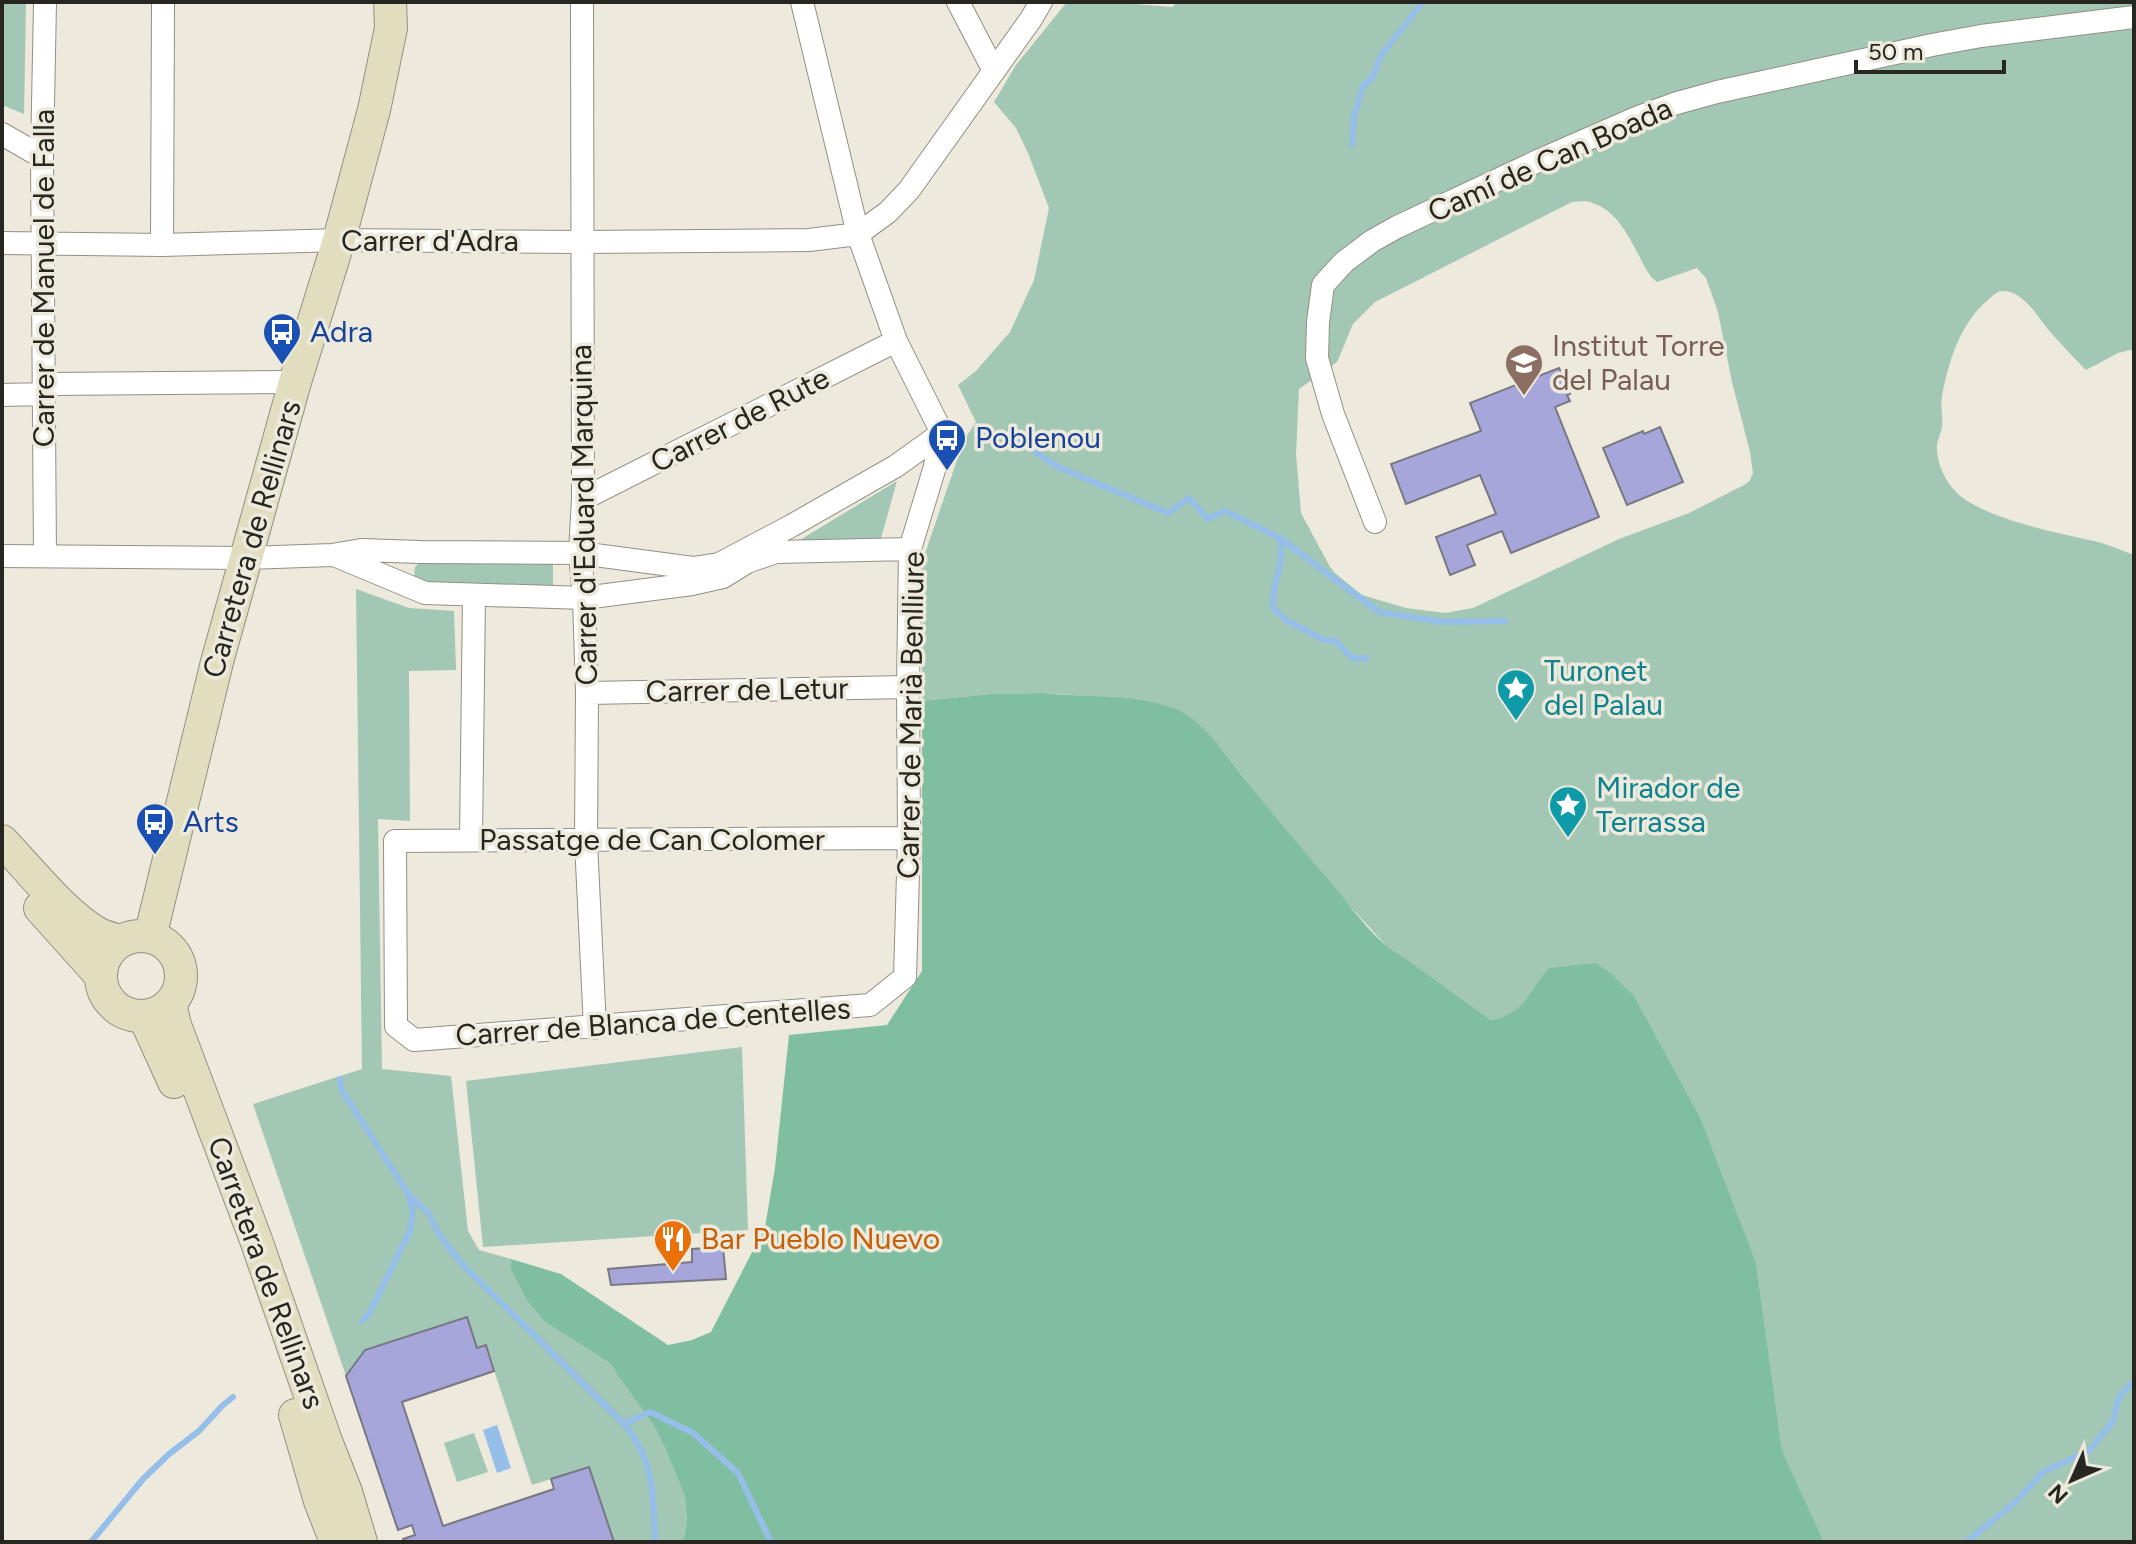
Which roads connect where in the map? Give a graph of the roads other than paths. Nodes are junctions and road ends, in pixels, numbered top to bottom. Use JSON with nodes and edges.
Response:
{"nodes":[{"id":1,"x":45,"y":2,"type":"edge"},
{"id":2,"x":163,"y":2,"type":"edge"},
{"id":3,"x":390,"y":2,"type":"edge"},
{"id":4,"x":582,"y":2,"type":"edge"},
{"id":5,"x":802,"y":2,"type":"edge"},
{"id":6,"x":958,"y":2,"type":"edge"},
{"id":7,"x":1041,"y":2,"type":"edge"},
{"id":8,"x":2134,"y":17,"type":"edge"},
{"id":9,"x":994,"y":71,"type":"junction"},
{"id":10,"x":2,"y":134,"type":"edge"},
{"id":11,"x":42,"y":157,"type":"junction"},
{"id":12,"x":858,"y":234,"type":"junction"},
{"id":13,"x":339,"y":240,"type":"junction"},
{"id":14,"x":582,"y":242,"type":"junction"},
{"id":15,"x":2,"y":243,"type":"edge"},
{"id":16,"x":43,"y":243,"type":"junction"},
{"id":17,"x":162,"y":245,"type":"junction"},
{"id":18,"x":896,"y":341,"type":"junction"},
{"id":19,"x":295,"y":382,"type":"junction"},
{"id":20,"x":44,"y":394,"type":"junction"},
{"id":21,"x":2,"y":395,"type":"edge"},
{"id":22,"x":942,"y":433,"type":"junction"},
{"id":23,"x":583,"y":499,"type":"junction"},
{"id":24,"x":1375,"y":522,"type":"dead end"},
{"id":25,"x":910,"y":549,"type":"junction"},
{"id":26,"x":420,"y":552,"type":"junction"},
{"id":27,"x":580,"y":553,"type":"junction"},
{"id":28,"x":45,"y":555,"type":"junction"},
{"id":29,"x":332,"y":555,"type":"junction"},
{"id":30,"x":2,"y":556,"type":"edge"},
{"id":31,"x":246,"y":558,"type":"junction"},
{"id":32,"x":410,"y":587,"type":"junction"},
{"id":33,"x":474,"y":595,"type":"junction"},
{"id":34,"x":584,"y":598,"type":"junction"},
{"id":35,"x":908,"y":687,"type":"junction"},
{"id":36,"x":587,"y":693,"type":"junction"},
{"id":37,"x":909,"y":838,"type":"junction"},
{"id":38,"x":471,"y":840,"type":"junction"},
{"id":39,"x":2,"y":841,"type":"edge"},
{"id":40,"x":586,"y":842,"type":"junction"},
{"id":41,"x":2,"y":867,"type":"edge"},
{"id":42,"x":136,"y":939,"type":"junction"},
{"id":43,"x":101,"y":976,"type":"junction"},
{"id":44,"x":905,"y":977,"type":"joint"},
{"id":45,"x":157,"y":1010,"type":"junction"},
{"id":46,"x":396,"y":1026,"type":"joint"},
{"id":47,"x":595,"y":1028,"type":"junction"},
{"id":48,"x":336,"y":1542,"type":"edge"},
{"id":49,"x":361,"y":1542,"type":"edge"}],
"edges":[{"from":1,"to":11,"type":"street","name":"Carrer de Manuel de Falla"},
{"from":2,"to":17,"type":"street"},
{"from":3,"to":13,"type":"street","name":"Carretera de Rellinars"},
{"from":4,"to":14,"type":"street","name":"Carrer d'Eduard Marquina"},
{"from":5,"to":12,"type":"street"},
{"from":6,"to":9,"type":"street"},
{"from":7,"to":9,"type":"street"},
{"from":8,"to":24,"type":"street","name":"Camí de Can Boada"},
{"from":9,"to":12,"type":"street"},
{"from":10,"to":11,"type":"street"},
{"from":11,"to":16,"type":"street","name":"Carrer de Manuel de Falla"},
{"from":12,"to":14,"type":"street","name":"Carrer d'Adra"},
{"from":12,"to":18,"type":"street"},
{"from":13,"to":14,"type":"street","name":"Carrer d'Adra"},
{"from":13,"to":17,"type":"street","name":"Carrer d'Adra"},
{"from":13,"to":19,"type":"street","name":"Carretera de Rellinars"},
{"from":14,"to":23,"type":"street","name":"Carrer d'Eduard Marquina"},
{"from":15,"to":16,"type":"street","name":"Carrer d'Adra"},
{"from":16,"to":17,"type":"street","name":"Carrer d'Adra"},
{"from":16,"to":20,"type":"street","name":"Carrer de Manuel de Falla"},
{"from":18,"to":22,"type":"street"},
{"from":18,"to":23,"type":"street","name":"Carrer de Rute"},
{"from":19,"to":20,"type":"street"},
{"from":19,"to":31,"type":"street","name":"Carretera de Rellinars"},
{"from":20,"to":21,"type":"street"},
{"from":20,"to":28,"type":"street","name":"Carrer de Manuel de Falla"},
{"from":22,"to":25,"type":"street","name":"Carrer de Marià Benlliure"},
{"from":22,"to":27,"type":"street"},
{"from":23,"to":27,"type":"street","name":"Carrer d'Eduard Marquina"},
{"from":25,"to":34,"type":"street"},
{"from":25,"to":35,"type":"street","name":"Carrer de Marià Benlliure"},
{"from":26,"to":27,"type":"street"},
{"from":26,"to":29,"type":"street"},
{"from":26,"to":32,"type":"street"},
{"from":27,"to":34,"type":"street","name":"Carrer d'Eduard Marquina"},
{"from":28,"to":30,"type":"street"},
{"from":28,"to":31,"type":"street"},
{"from":29,"to":31,"type":"street"},
{"from":29,"to":32,"type":"street"},
{"from":31,"to":42,"type":"street","name":"Carretera de Rellinars"},
{"from":32,"to":33,"type":"street"},
{"from":33,"to":34,"type":"street"},
{"from":33,"to":38,"type":"street"},
{"from":34,"to":36,"type":"street","name":"Carrer d'Eduard Marquina"},
{"from":35,"to":36,"type":"street","name":"Carrer de Letur"},
{"from":35,"to":37,"type":"street","name":"Carrer de Marià Benlliure"},
{"from":36,"to":40,"type":"street","name":"Carrer d'Eduard Marquina"},
{"from":37,"to":40,"type":"street","name":"Passatge de Can Colomer"},
{"from":37,"to":44,"type":"street","name":"Carrer de Marià Benlliure"},
{"from":38,"to":40,"type":"street","name":"Passatge de Can Colomer"},
{"from":38,"to":46,"type":"street","name":"Passatge de Can Colomer"},
{"from":39,"to":42,"type":"street"},
{"from":40,"to":47,"type":"street","name":"Carrer d'Eduard Marquina"},
{"from":41,"to":43,"type":"street"},
{"from":42,"to":43,"type":"street"},
{"from":42,"to":45,"type":"street"},
{"from":43,"to":45,"type":"street"},
{"from":44,"to":47,"type":"street","name":"Carrer de Blanca de Centelles"},
{"from":45,"to":48,"type":"street","name":"Carretera de Rellinars"},
{"from":45,"to":49,"type":"street","name":"Carretera de Rellinars"},
{"from":46,"to":47,"type":"street","name":"Carrer de Blanca de Centelles"}]}
